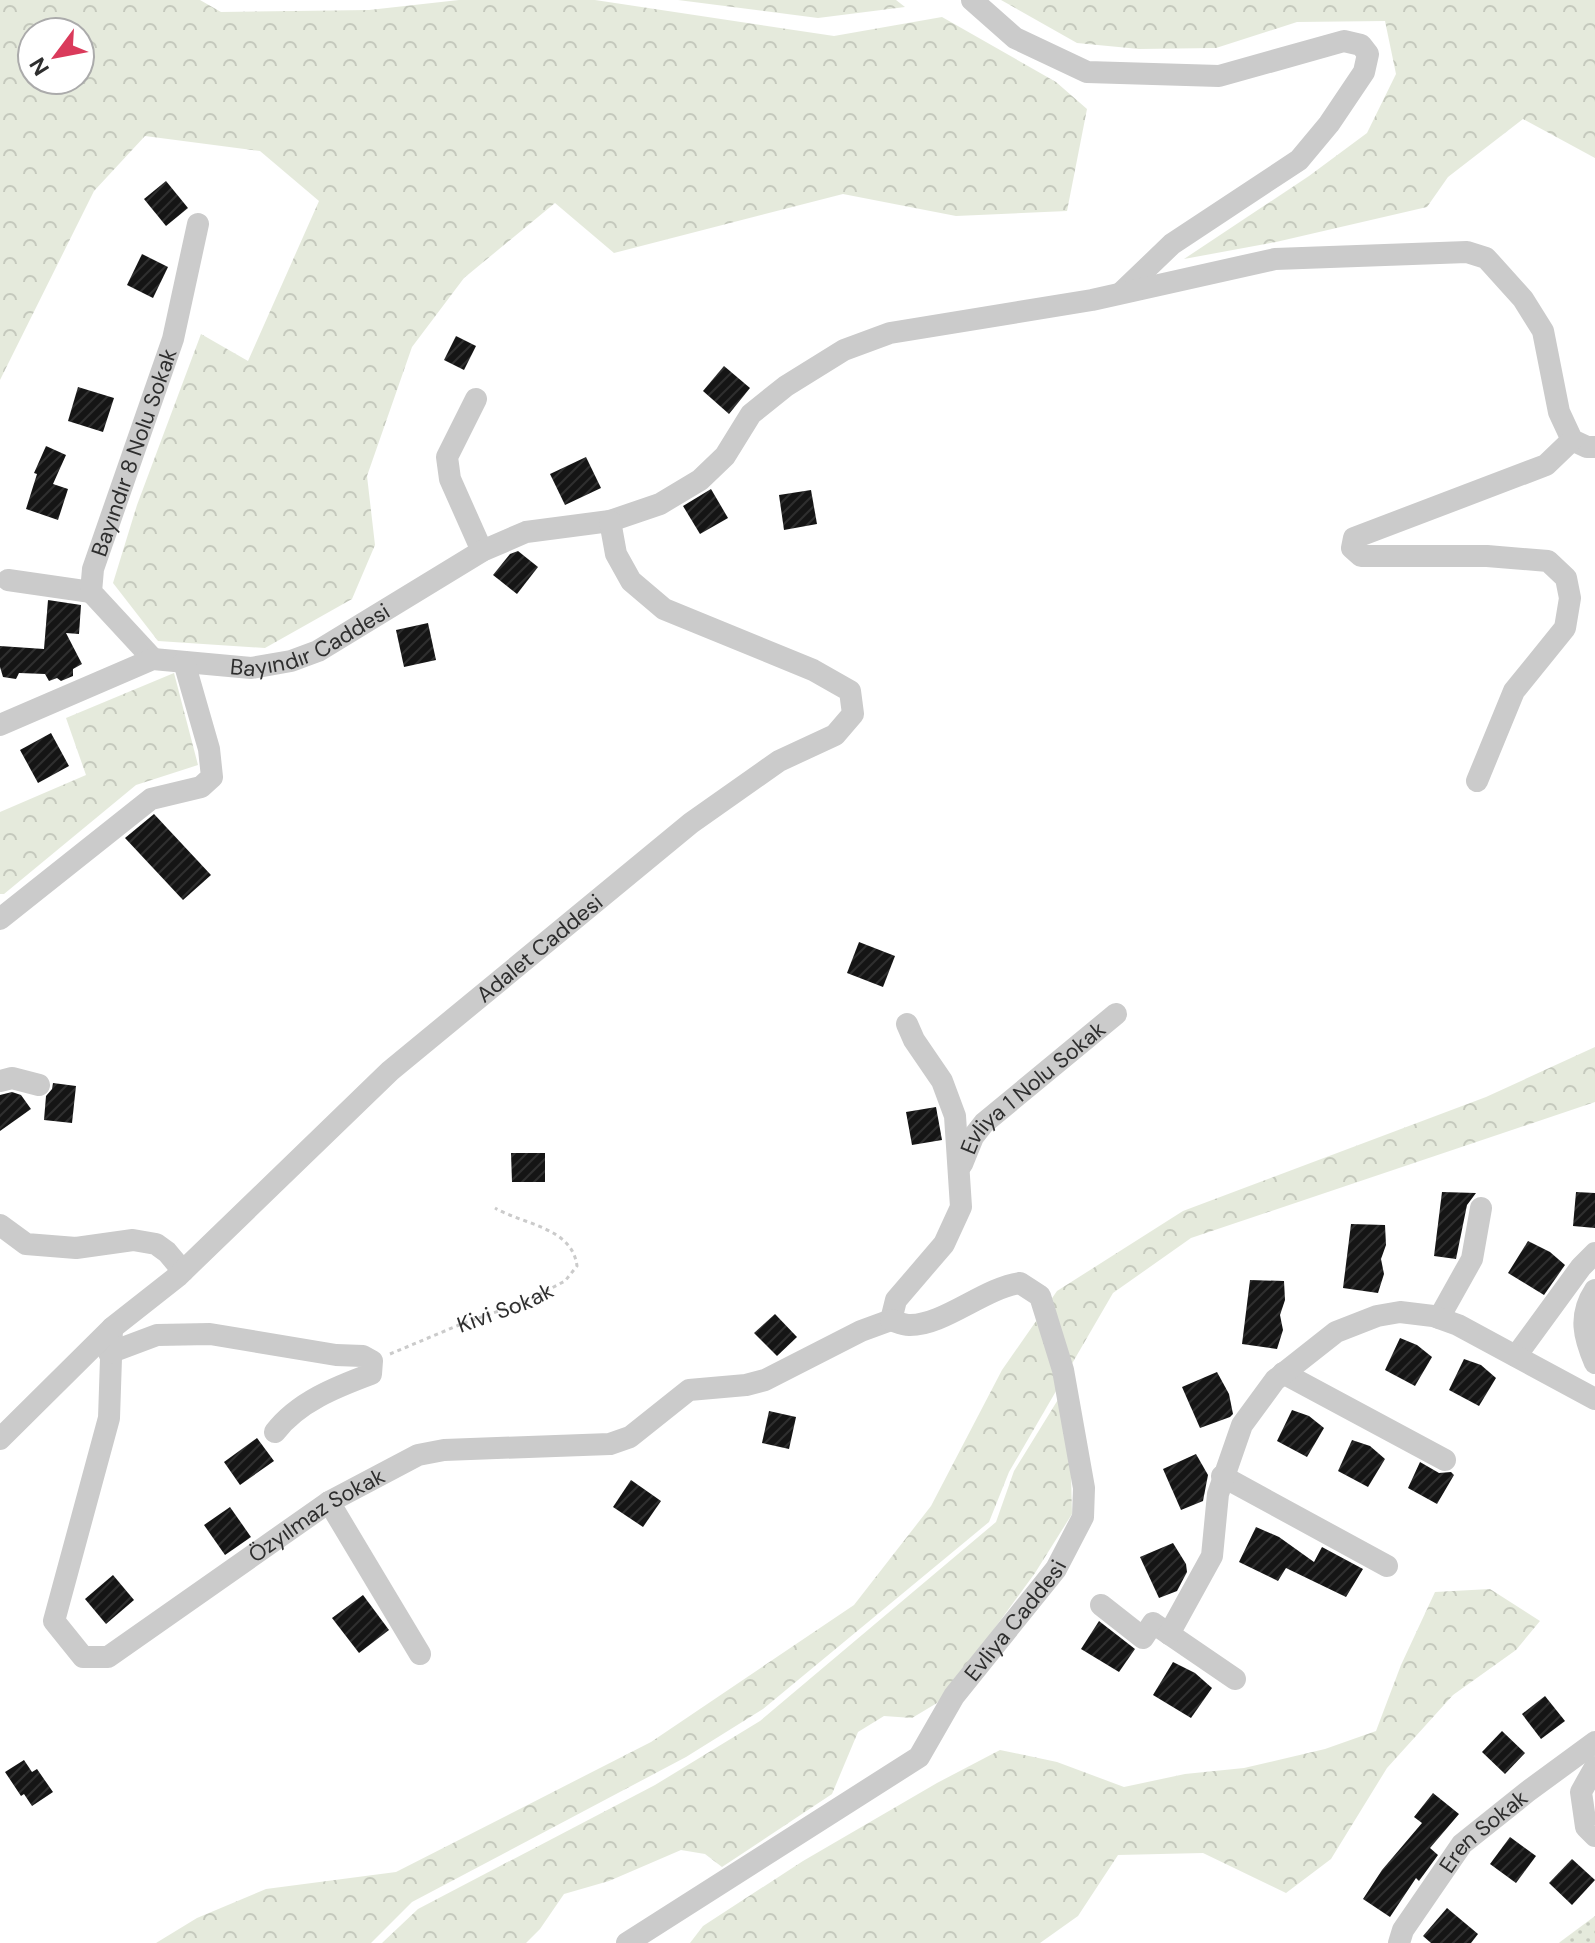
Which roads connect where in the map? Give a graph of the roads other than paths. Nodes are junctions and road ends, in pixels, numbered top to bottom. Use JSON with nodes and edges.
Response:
{"nodes":[{"id":1,"x":972,"y":0,"type":"edge"},
{"id":2,"x":198,"y":224,"type":"dead end"},
{"id":3,"x":1121,"y":294,"type":"junction"},
{"id":4,"x":476,"y":399,"type":"dead end"},
{"id":5,"x":1572,"y":440,"type":"junction"},
{"id":6,"x":1595,"y":447,"type":"edge"},
{"id":7,"x":610,"y":521,"type":"junction"},
{"id":8,"x":482,"y":551,"type":"junction"},
{"id":9,"x":8,"y":580,"type":"dead end"},
{"id":10,"x":91,"y":592,"type":"junction"},
{"id":11,"x":153,"y":659,"type":"junction"},
{"id":12,"x":184,"y":662,"type":"junction"},
{"id":13,"x":0,"y":725,"type":"edge"},
{"id":14,"x":1477,"y":781,"type":"dead end"},
{"id":15,"x":0,"y":919,"type":"edge"},
{"id":16,"x":1116,"y":1014,"type":"dead end"},
{"id":17,"x":907,"y":1024,"type":"dead end"},
{"id":18,"x":0,"y":1081,"type":"edge"},
{"id":19,"x":39,"y":1085,"type":"dead end"},
{"id":20,"x":960,"y":1169,"type":"junction"},
{"id":21,"x":1481,"y":1208,"type":"dead end"},
{"id":22,"x":0,"y":1225,"type":"edge"},
{"id":23,"x":1595,"y":1253,"type":"edge"},
{"id":24,"x":183,"y":1271,"type":"junction"},
{"id":25,"x":1595,"y":1290,"type":"edge"},
{"id":26,"x":1439,"y":1318,"type":"junction"},
{"id":27,"x":891,"y":1320,"type":"junction"},
{"id":28,"x":112,"y":1328,"type":"junction"},
{"id":29,"x":109,"y":1353,"type":"junction"},
{"id":30,"x":1516,"y":1356,"type":"junction"},
{"id":31,"x":1595,"y":1363,"type":"edge"},
{"id":32,"x":1283,"y":1373,"type":"junction"},
{"id":33,"x":1595,"y":1399,"type":"edge"},
{"id":34,"x":275,"y":1432,"type":"dead end"},
{"id":35,"x":0,"y":1439,"type":"edge"},
{"id":36,"x":1445,"y":1460,"type":"dead end"},
{"id":37,"x":1222,"y":1476,"type":"junction"},
{"id":38,"x":329,"y":1502,"type":"junction"},
{"id":39,"x":1387,"y":1566,"type":"dead end"},
{"id":40,"x":1101,"y":1605,"type":"dead end"},
{"id":41,"x":1169,"y":1634,"type":"junction"},
{"id":42,"x":420,"y":1654,"type":"dead end"},
{"id":43,"x":1235,"y":1679,"type":"dead end"},
{"id":44,"x":1595,"y":1742,"type":"edge"},
{"id":45,"x":1595,"y":1767,"type":"edge"},
{"id":46,"x":1595,"y":1836,"type":"edge"},
{"id":47,"x":627,"y":1943,"type":"edge"},
{"id":48,"x":1399,"y":1943,"type":"edge"}],
"edges":[{"from":1,"to":3,"type":"street"},
{"from":2,"to":10,"type":"street","name":"Bayındır 8 Nolu Sokak"},
{"from":3,"to":5,"type":"street","name":"Bayındır Caddesi"},
{"from":3,"to":7,"type":"street","name":"Bayındır Caddesi"},
{"from":4,"to":8,"type":"street"},
{"from":5,"to":6,"type":"street"},
{"from":5,"to":14,"type":"street"},
{"from":7,"to":8,"type":"street","name":"Bayındır Caddesi"},
{"from":7,"to":24,"type":"street","name":"Adalet Caddesi"},
{"from":8,"to":12,"type":"street","name":"Bayındır Caddesi"},
{"from":9,"to":10,"type":"street"},
{"from":10,"to":11,"type":"street"},
{"from":11,"to":12,"type":"street","name":"Bayındır Caddesi"},
{"from":11,"to":13,"type":"street","name":"Bayındır Caddesi"},
{"from":12,"to":15,"type":"street"},
{"from":16,"to":20,"type":"street","name":"Evliya 1 Nolu Sokak"},
{"from":17,"to":20,"type":"street"},
{"from":18,"to":19,"type":"street"},
{"from":20,"to":27,"type":"street"},
{"from":21,"to":26,"type":"street"},
{"from":22,"to":24,"type":"street"},
{"from":23,"to":30,"type":"street"},
{"from":24,"to":28,"type":"street","name":"Adalet Caddesi"},
{"from":25,"to":31,"type":"street"},
{"from":26,"to":30,"type":"street"},
{"from":26,"to":32,"type":"street"},
{"from":27,"to":38,"type":"street","name":"Özyılmaz Sokak"},
{"from":27,"to":47,"type":"street","name":"Evliya Caddesi"},
{"from":28,"to":29,"type":"street","name":"Özyılmaz Sokak"},
{"from":28,"to":35,"type":"street","name":"Adalet Caddesi"},
{"from":29,"to":34,"type":"street"},
{"from":29,"to":38,"type":"street","name":"Özyılmaz Sokak"},
{"from":30,"to":33,"type":"street"},
{"from":32,"to":36,"type":"street"},
{"from":32,"to":37,"type":"street"},
{"from":37,"to":39,"type":"street"},
{"from":37,"to":41,"type":"street"},
{"from":38,"to":42,"type":"street"},
{"from":40,"to":41,"type":"street"},
{"from":41,"to":43,"type":"street"},
{"from":44,"to":48,"type":"street","name":"Eren Sokak"},
{"from":45,"to":46,"type":"street"}]}
